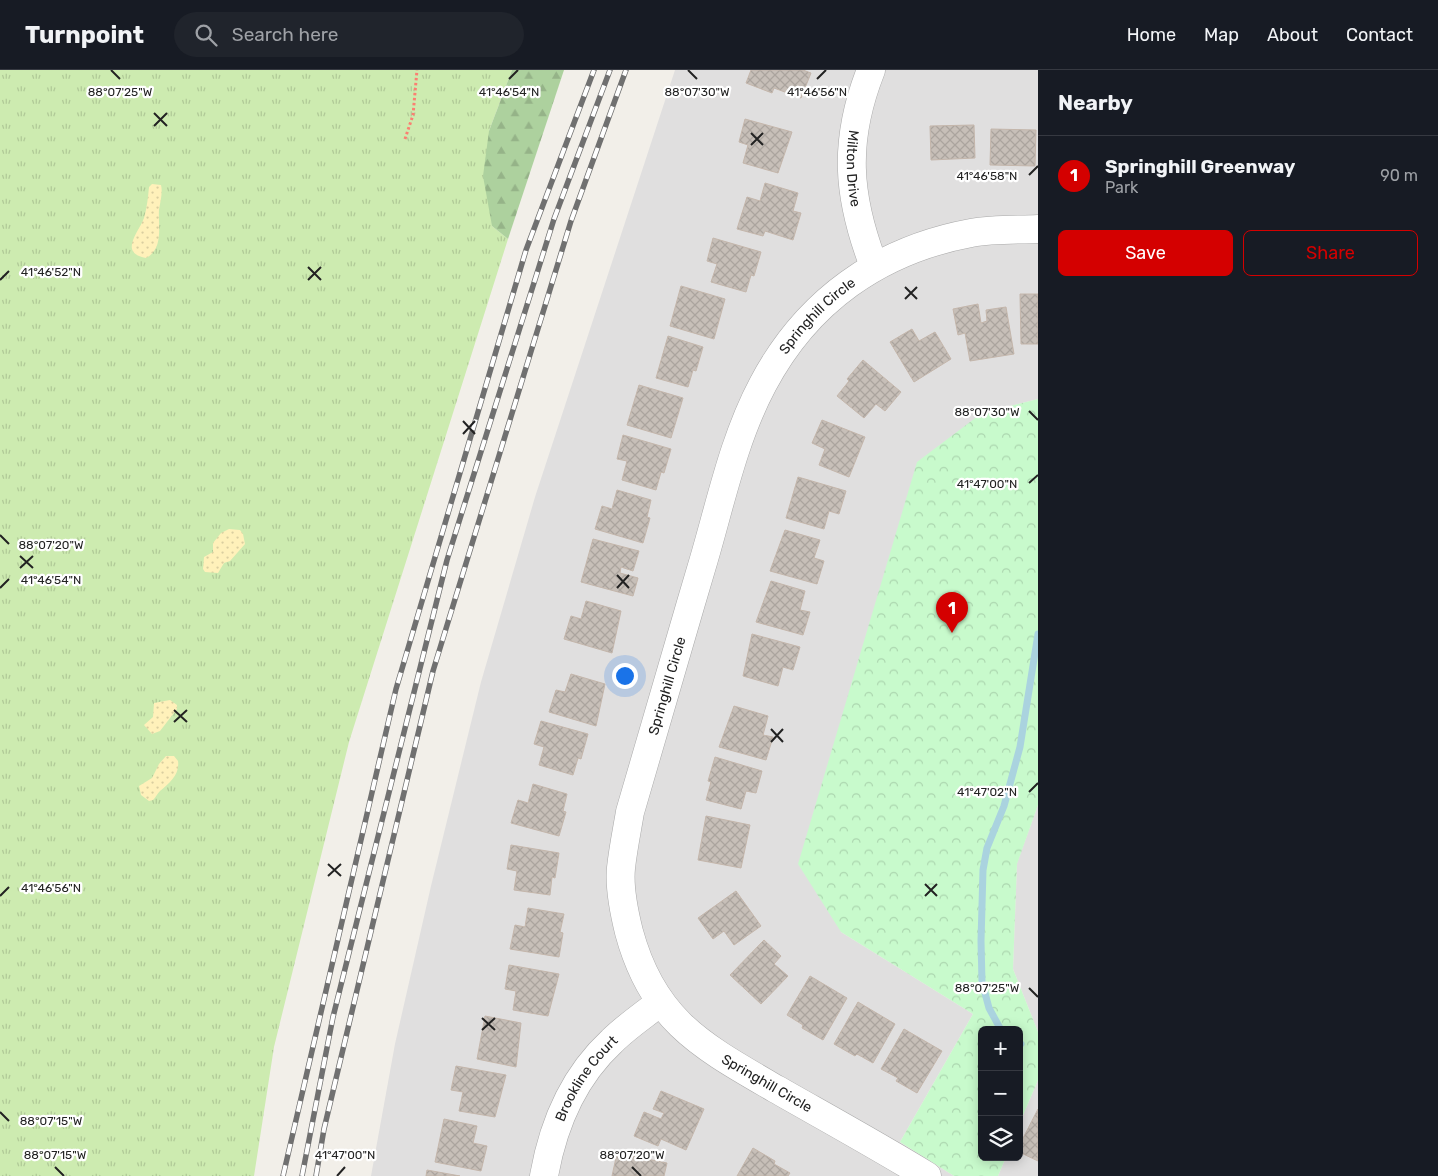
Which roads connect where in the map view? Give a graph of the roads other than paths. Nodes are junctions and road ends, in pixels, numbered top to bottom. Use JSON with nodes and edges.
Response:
{"nodes":[{"id":1,"x":871,"y":70,"type":"edge"},
{"id":2,"x":1038,"y":229,"type":"edge"},
{"id":3,"x":874,"y":266,"type":"junction"},
{"id":4,"x":660,"y":1003,"type":"junction"},
{"id":5,"x":544,"y":1176,"type":"edge"},
{"id":6,"x":927,"y":1176,"type":"edge"}],
"edges":[{"from":1,"to":3,"type":"street","name":"Milton Drive"},
{"from":2,"to":3,"type":"street","name":"Springhill Circle"},
{"from":3,"to":4,"type":"street","name":"Springhill Circle"},
{"from":4,"to":5,"type":"street","name":"Brookline Court"},
{"from":4,"to":6,"type":"street","name":"Springhill Circle"}]}
